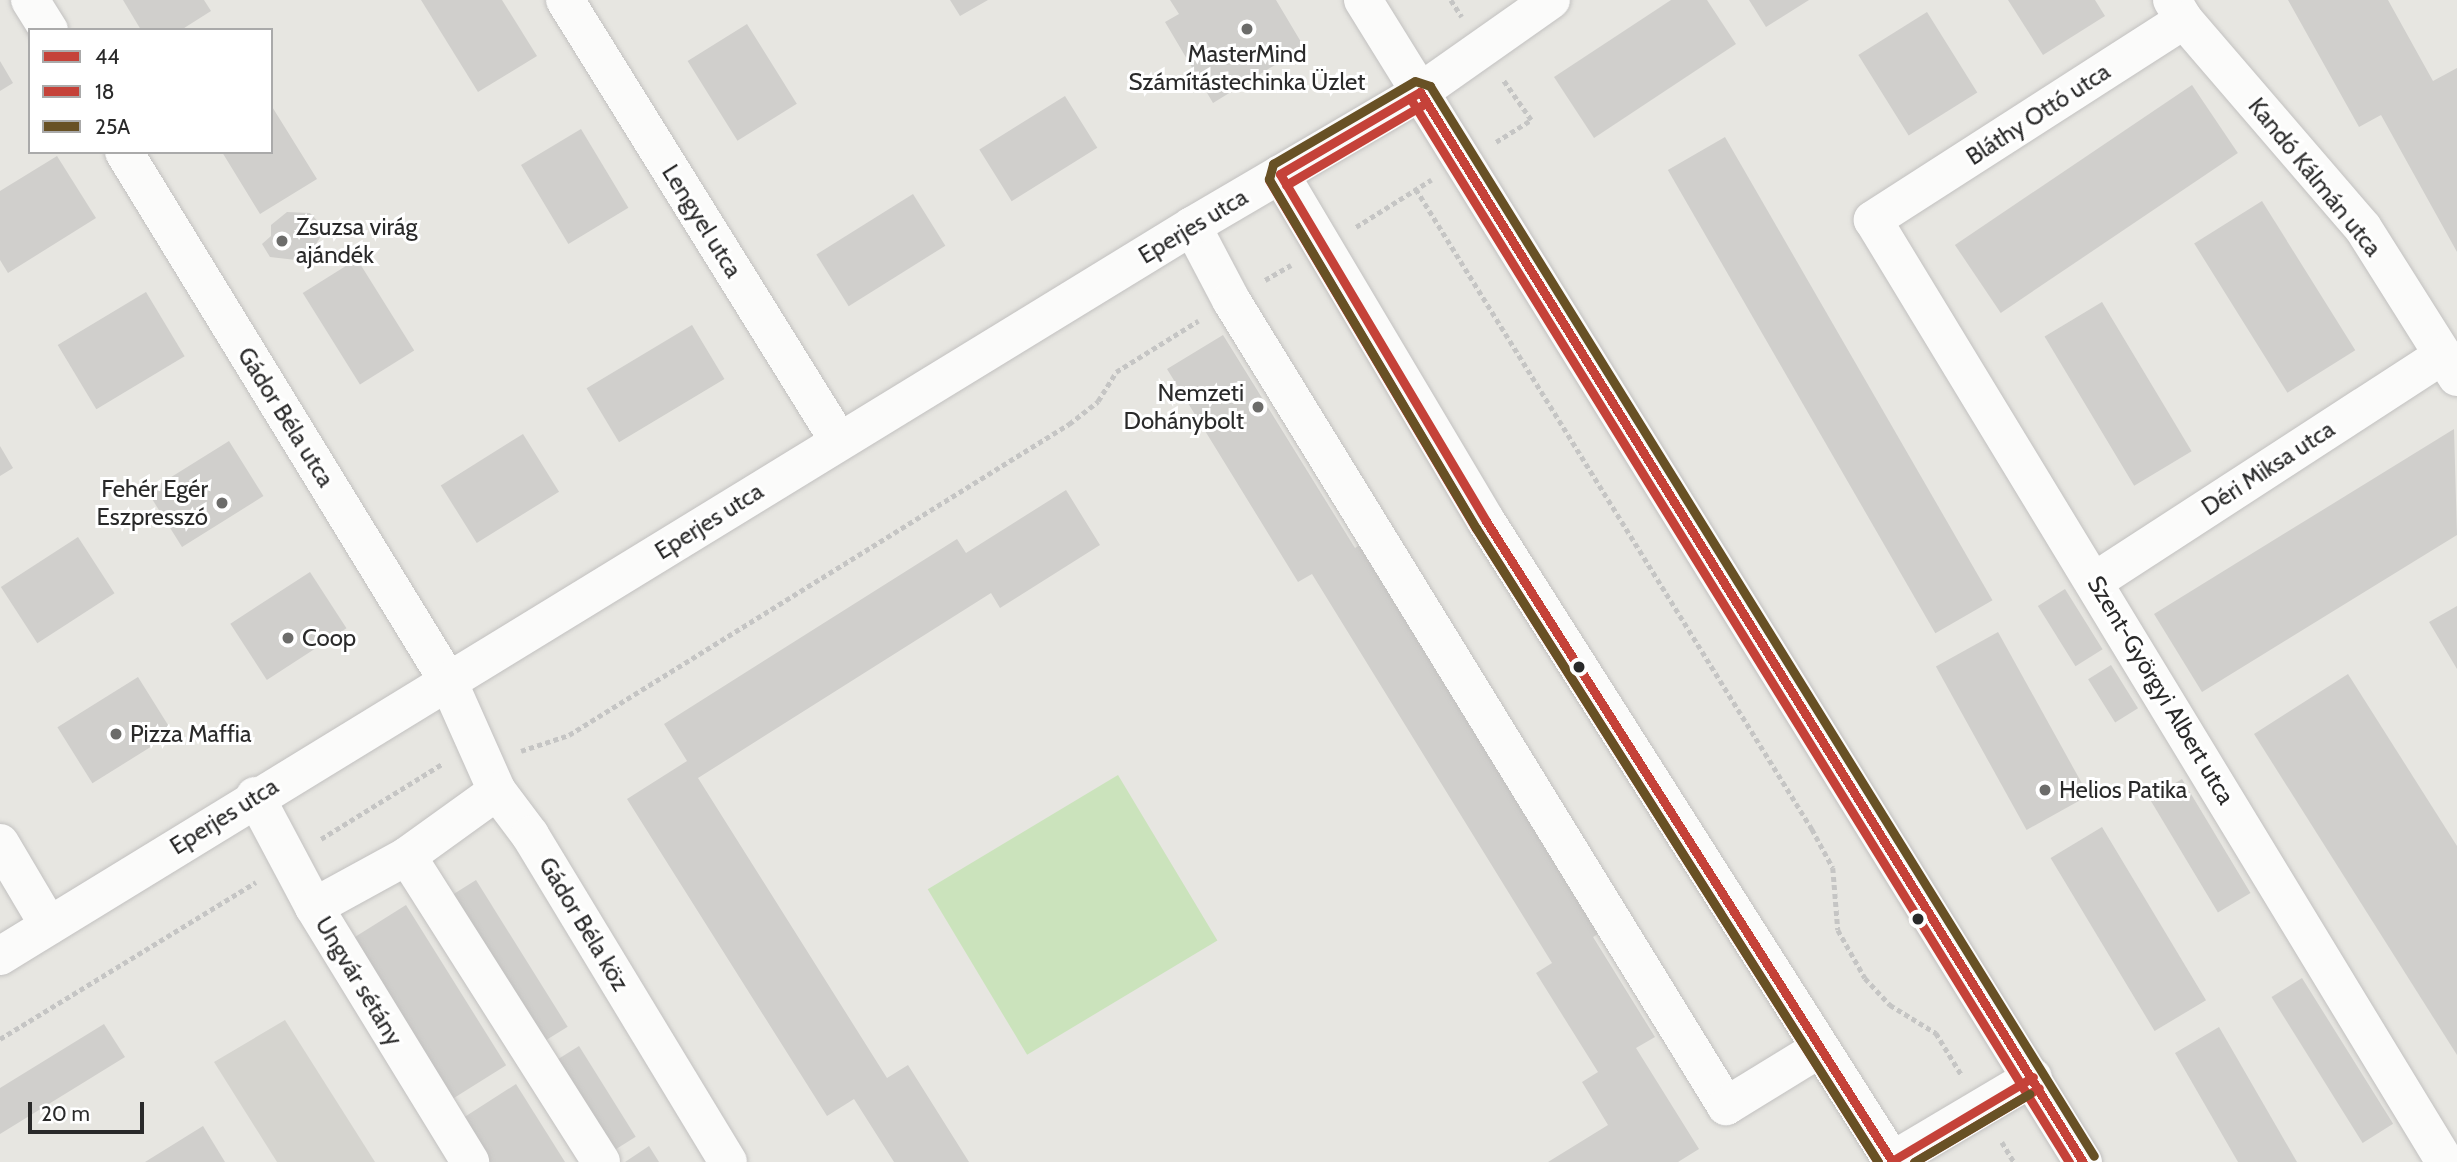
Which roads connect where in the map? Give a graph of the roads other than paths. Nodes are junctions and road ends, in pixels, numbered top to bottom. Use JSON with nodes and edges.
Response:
{"nodes":[{"id":1,"x":30,"y":0,"type":"edge"},
{"id":2,"x":565,"y":0,"type":"edge"},
{"id":3,"x":1363,"y":0,"type":"edge"},
{"id":4,"x":1551,"y":0,"type":"edge"},
{"id":5,"x":2178,"y":10,"type":"edge"},
{"id":6,"x":48,"y":28,"type":"edge"},
{"id":7,"x":1420,"y":92,"type":"junction"},
{"id":8,"x":125,"y":154,"type":"edge"},
{"id":9,"x":1280,"y":174,"type":"junction"},
{"id":10,"x":1873,"y":220,"type":"joint"},
{"id":11,"x":1192,"y":226,"type":"junction"},
{"id":12,"x":2449,"y":366,"type":"edge"},
{"id":13,"x":839,"y":441,"type":"junction"},
{"id":14,"x":2095,"y":581,"type":"junction"},
{"id":15,"x":448,"y":681,"type":"junction"},
{"id":16,"x":491,"y":774,"type":"junction"},
{"id":17,"x":255,"y":796,"type":"junction"},
{"id":18,"x":0,"y":844,"type":"edge"},
{"id":19,"x":407,"y":856,"type":"junction"},
{"id":20,"x":314,"y":907,"type":"junction"},
{"id":21,"x":49,"y":926,"type":"junction"},
{"id":22,"x":0,"y":956,"type":"edge"},
{"id":23,"x":1819,"y":1049,"type":"junction"},
{"id":24,"x":2033,"y":1077,"type":"junction"},
{"id":25,"x":470,"y":1162,"type":"edge"},
{"id":26,"x":601,"y":1162,"type":"edge"},
{"id":27,"x":728,"y":1162,"type":"edge"},
{"id":28,"x":1891,"y":1162,"type":"edge"},
{"id":29,"x":2083,"y":1162,"type":"edge"},
{"id":30,"x":2445,"y":1162,"type":"edge"}],
"edges":[{"from":1,"to":6,"type":"street"},
{"from":2,"to":13,"type":"street","name":"Lengyel utca"},
{"from":3,"to":7,"type":"street"},
{"from":4,"to":7,"type":"street","name":"Eperjes utca"},
{"from":5,"to":10,"type":"street","name":"Bláthy Ottó utca"},
{"from":5,"to":12,"type":"street","name":"Kandó Kálmán utca"},
{"from":7,"to":9,"type":"street","name":"Eperjes utca"},
{"from":7,"to":24,"type":"street"},
{"from":8,"to":15,"type":"street","name":"Gádor Béla utca"},
{"from":9,"to":11,"type":"street","name":"Eperjes utca"},
{"from":9,"to":23,"type":"street"},
{"from":10,"to":14,"type":"street","name":"Szent-Györgyi Albert utca"},
{"from":11,"to":13,"type":"street","name":"Eperjes utca"},
{"from":11,"to":23,"type":"street"},
{"from":12,"to":14,"type":"street","name":"Déri Miksa utca"},
{"from":13,"to":15,"type":"street","name":"Eperjes utca"},
{"from":14,"to":30,"type":"street","name":"Szent-Györgyi Albert utca"},
{"from":15,"to":16,"type":"street","name":"Gádor Béla köz"},
{"from":15,"to":17,"type":"street","name":"Eperjes utca"},
{"from":16,"to":19,"type":"street"},
{"from":16,"to":27,"type":"street","name":"Gádor Béla köz"},
{"from":17,"to":20,"type":"street","name":"Ungvár sétány"},
{"from":17,"to":21,"type":"street","name":"Eperjes utca"},
{"from":18,"to":21,"type":"street"},
{"from":19,"to":20,"type":"street"},
{"from":19,"to":26,"type":"street"},
{"from":20,"to":25,"type":"street","name":"Ungvár sétány"},
{"from":21,"to":22,"type":"street","name":"Eperjes utca"},
{"from":23,"to":28,"type":"street"},
{"from":24,"to":28,"type":"street"},
{"from":24,"to":29,"type":"street"}]}
